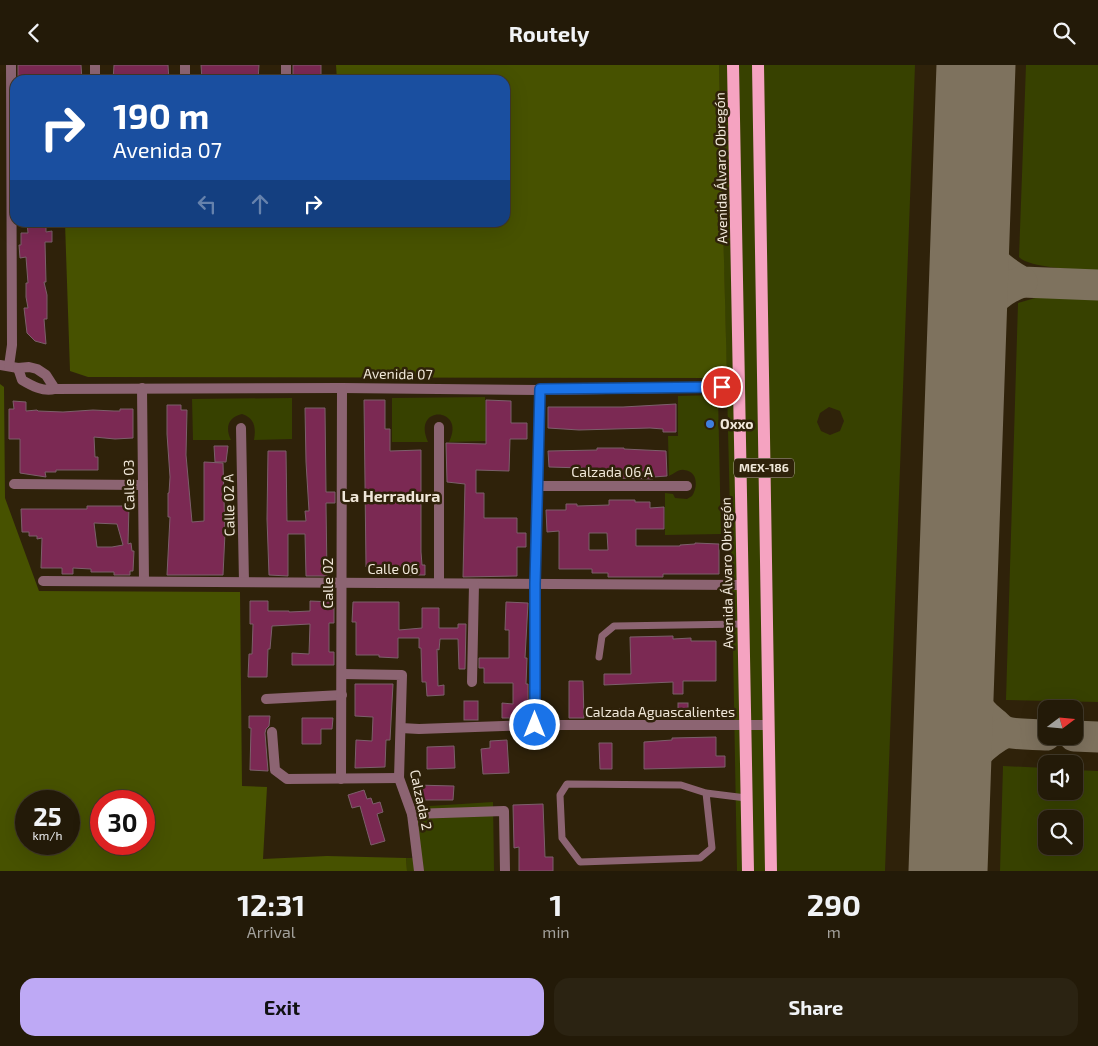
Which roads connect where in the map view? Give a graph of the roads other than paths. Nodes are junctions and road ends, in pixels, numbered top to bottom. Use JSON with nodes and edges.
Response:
{"nodes":[{"id":1,"x":733,"y":65,"type":"edge"},
{"id":2,"x":758,"y":65,"type":"edge"},
{"id":3,"x":13,"y":227,"type":"edge"},
{"id":4,"x":9,"y":366,"type":"edge"},
{"id":5,"x":342,"y":387,"type":"junction"},
{"id":6,"x":740,"y":387,"type":"junction"},
{"id":7,"x":142,"y":388,"type":"junction"},
{"id":8,"x":55,"y":389,"type":"junction"},
{"id":9,"x":540,"y":389,"type":"junction"},
{"id":10,"x":439,"y":427,"type":"dead end"},
{"id":11,"x":241,"y":428,"type":"dead end"},
{"id":12,"x":14,"y":484,"type":"dead end"},
{"id":13,"x":143,"y":485,"type":"junction"},
{"id":14,"x":687,"y":485,"type":"dead end"},
{"id":15,"x":537,"y":486,"type":"junction"},
{"id":16,"x":43,"y":581,"type":"dead end"},
{"id":17,"x":144,"y":581,"type":"junction"},
{"id":18,"x":244,"y":582,"type":"junction"},
{"id":19,"x":342,"y":583,"type":"junction"},
{"id":20,"x":438,"y":583,"type":"junction"},
{"id":21,"x":474,"y":583,"type":"junction"},
{"id":22,"x":535,"y":584,"type":"junction"},
{"id":23,"x":742,"y":585,"type":"junction"},
{"id":24,"x":743,"y":624,"type":"junction"},
{"id":25,"x":600,"y":657,"type":"dead end"},
{"id":26,"x":342,"y":674,"type":"junction"},
{"id":27,"x":472,"y":682,"type":"dead end"},
{"id":28,"x":342,"y":695,"type":"junction"},
{"id":29,"x":266,"y":699,"type":"dead end"},
{"id":30,"x":535,"y":725,"type":"junction"},
{"id":31,"x":744,"y":725,"type":"junction"},
{"id":32,"x":768,"y":725,"type":"junction"},
{"id":33,"x":401,"y":728,"type":"junction"},
{"id":34,"x":272,"y":733,"type":"dead end"},
{"id":35,"x":399,"y":778,"type":"junction"},
{"id":36,"x":342,"y":779,"type":"junction"},
{"id":37,"x":706,"y":793,"type":"junction"},
{"id":38,"x":746,"y":798,"type":"junction"},
{"id":39,"x":412,"y":814,"type":"junction"},
{"id":40,"x":419,"y":871,"type":"edge"},
{"id":41,"x":505,"y":871,"type":"edge"},
{"id":42,"x":748,"y":871,"type":"edge"},
{"id":43,"x":771,"y":871,"type":"edge"}],
"edges":[{"from":1,"to":6,"type":"main road","name":"Avenida Álvaro Obregón","number":"MEX-186"},
{"from":2,"to":32,"type":"main road","number":"MEX-186"},
{"from":3,"to":4,"type":"street"},
{"from":4,"to":8,"type":"street","name":"Avenida 07"},
{"from":4,"to":8,"type":"street"},
{"from":5,"to":7,"type":"street","name":"Avenida 07"},
{"from":5,"to":9,"type":"street","name":"Avenida 07"},
{"from":5,"to":19,"type":"street","name":"Calle 02"},
{"from":6,"to":9,"type":"street","name":"Avenida 07"},
{"from":6,"to":23,"type":"main road","name":"Avenida Álvaro Obregón","number":"MEX-186"},
{"from":7,"to":8,"type":"street","name":"Avenida 07"},
{"from":7,"to":13,"type":"street","name":"Calle 03"},
{"from":9,"to":15,"type":"street"},
{"from":10,"to":20,"type":"street"},
{"from":11,"to":18,"type":"street","name":"Calle 02 A"},
{"from":12,"to":13,"type":"street"},
{"from":13,"to":17,"type":"street","name":"Calle 03"},
{"from":14,"to":15,"type":"street","name":"Calzada 06 A"},
{"from":15,"to":22,"type":"street"},
{"from":16,"to":17,"type":"street","name":"Calle 06"},
{"from":17,"to":18,"type":"street","name":"Calle 06"},
{"from":18,"to":19,"type":"street","name":"Calle 06"},
{"from":19,"to":20,"type":"street","name":"Calle 06"},
{"from":19,"to":26,"type":"street","name":"Calle 02"},
{"from":20,"to":21,"type":"street","name":"Calle 06"},
{"from":21,"to":22,"type":"street","name":"Calle 06"},
{"from":21,"to":27,"type":"street"},
{"from":22,"to":23,"type":"street","name":"Calle 06"},
{"from":22,"to":30,"type":"street"},
{"from":23,"to":24,"type":"main road","name":"Avenida Álvaro Obregón","number":"MEX-186"},
{"from":24,"to":25,"type":"lane"},
{"from":24,"to":31,"type":"main road","name":"Avenida Álvaro Obregón","number":"MEX-186"},
{"from":26,"to":28,"type":"street","name":"Calle 02"},
{"from":26,"to":33,"type":"street","name":"Calzada 2"},
{"from":28,"to":29,"type":"street"},
{"from":28,"to":36,"type":"street","name":"Calle 02"},
{"from":30,"to":31,"type":"street","name":"Calzada Aguascalientes"},
{"from":30,"to":33,"type":"street","name":"Calzada Aguascalientes"},
{"from":31,"to":32,"type":"street","name":"Calzada Aguascalientes"},
{"from":31,"to":38,"type":"main road","name":"Avenida Álvaro Obregón","number":"MEX-186"},
{"from":32,"to":43,"type":"main road","number":"MEX-186"},
{"from":33,"to":35,"type":"street","name":"Calzada 2"},
{"from":34,"to":36,"type":"street"},
{"from":35,"to":36,"type":"street"},
{"from":35,"to":39,"type":"street","name":"Calzada 2"},
{"from":37,"to":37,"type":"lane"},
{"from":37,"to":38,"type":"lane"},
{"from":38,"to":42,"type":"main road","name":"Avenida Álvaro Obregón","number":"MEX-186"},
{"from":39,"to":40,"type":"street","name":"Calzada 2"},
{"from":39,"to":41,"type":"street"}]}
